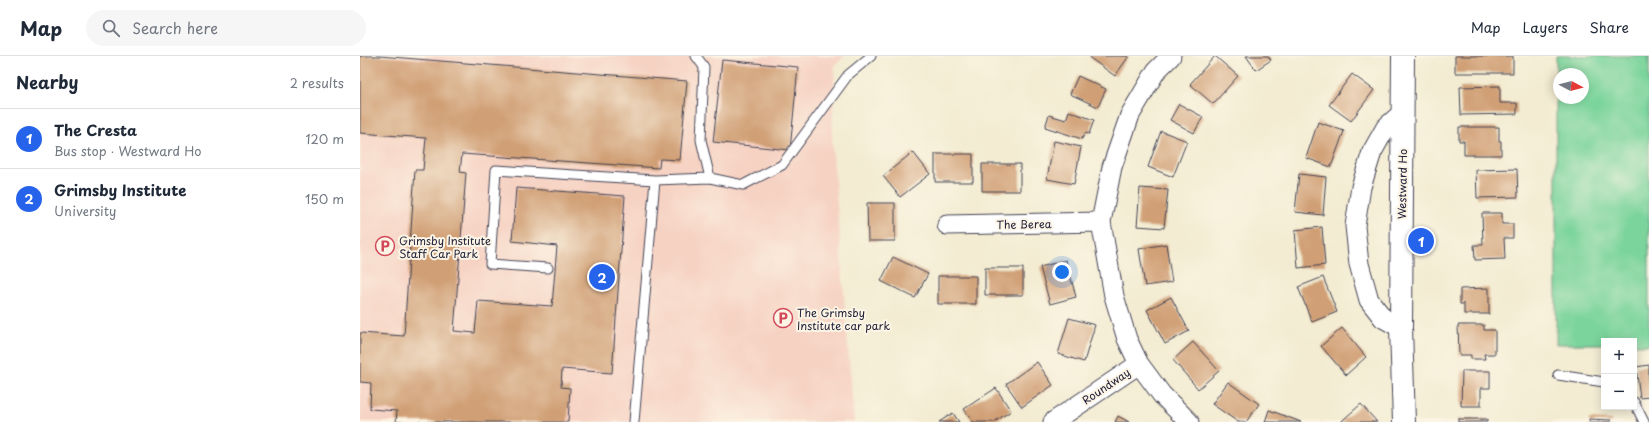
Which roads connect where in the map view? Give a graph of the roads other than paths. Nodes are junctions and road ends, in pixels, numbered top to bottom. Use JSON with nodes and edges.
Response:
{"nodes":[{"id":1,"x":696,"y":56,"type":"edge"},
{"id":2,"x":871,"y":56,"type":"edge"},
{"id":3,"x":1171,"y":56,"type":"edge"},
{"id":4,"x":1404,"y":56,"type":"edge"},
{"id":5,"x":1403,"y":112,"type":"junction"},
{"id":6,"x":710,"y":178,"type":"junction"},
{"id":7,"x":655,"y":180,"type":"junction"},
{"id":8,"x":1101,"y":222,"type":"junction"},
{"id":9,"x":947,"y":225,"type":"dead end"},
{"id":10,"x":548,"y":268,"type":"dead end"},
{"id":11,"x":1401,"y":328,"type":"junction"},
{"id":12,"x":1139,"y":364,"type":"junction"},
{"id":13,"x":1558,"y":375,"type":"dead end"},
{"id":14,"x":1601,"y":382,"type":"edge"},
{"id":15,"x":1637,"y":408,"type":"edge"},
{"id":16,"x":634,"y":422,"type":"edge"},
{"id":17,"x":1053,"y":422,"type":"edge"},
{"id":18,"x":1189,"y":422,"type":"edge"},
{"id":19,"x":1404,"y":422,"type":"edge"},
{"id":20,"x":1644,"y":422,"type":"edge"}],
"edges":[{"from":1,"to":6,"type":"lane"},
{"from":2,"to":6,"type":"lane"},
{"from":3,"to":8,"type":"street"},
{"from":4,"to":5,"type":"street","name":"Westward Ho"},
{"from":5,"to":11,"type":"street","name":"Westward Ho"},
{"from":5,"to":11,"type":"street"},
{"from":6,"to":7,"type":"lane"},
{"from":7,"to":10,"type":"lane"},
{"from":7,"to":16,"type":"lane"},
{"from":8,"to":9,"type":"street","name":"The Berea"},
{"from":8,"to":12,"type":"street"},
{"from":11,"to":19,"type":"street","name":"Westward Ho"},
{"from":12,"to":17,"type":"street","name":"Roundway"},
{"from":12,"to":18,"type":"street"},
{"from":13,"to":14,"type":"lane"},
{"from":15,"to":20,"type":"lane"}]}
